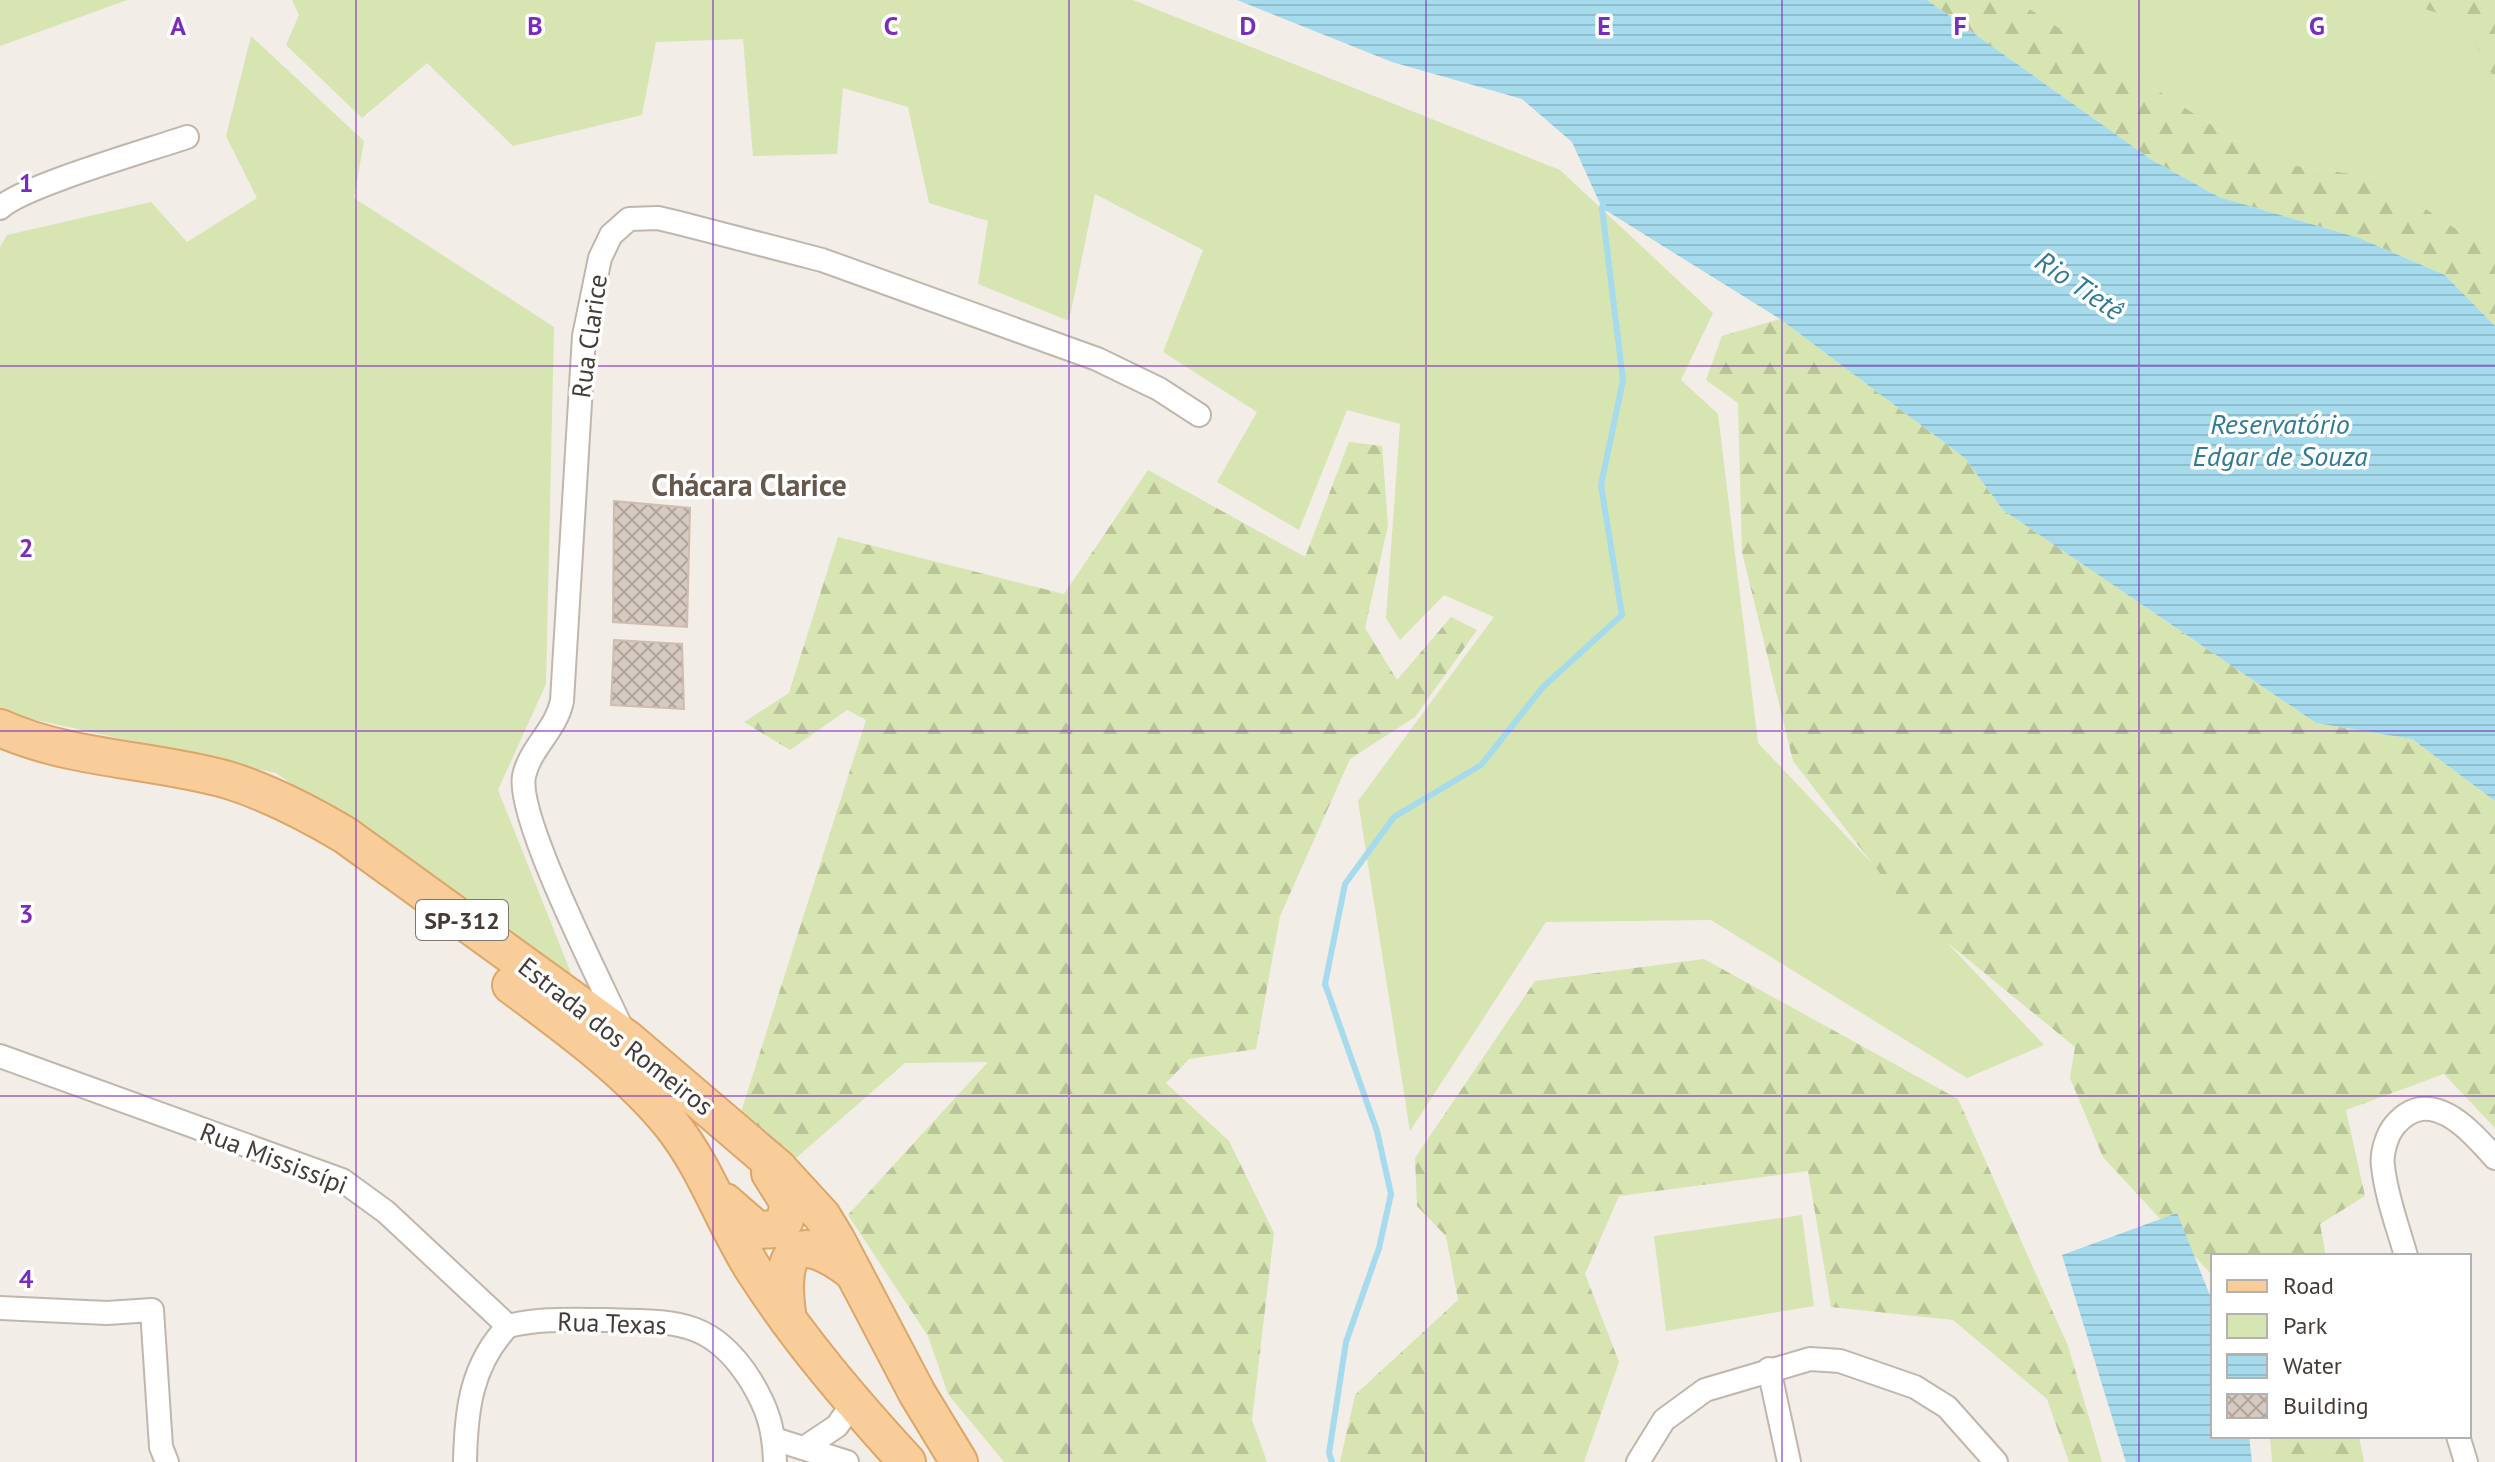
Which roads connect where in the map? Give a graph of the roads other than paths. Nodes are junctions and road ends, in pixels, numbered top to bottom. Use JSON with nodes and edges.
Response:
{"nodes":[{"id":1,"x":187,"y":137,"type":"dead end"},
{"id":2,"x":0,"y":208,"type":"edge"},
{"id":3,"x":1199,"y":415,"type":"dead end"},
{"id":4,"x":0,"y":728,"type":"edge"},
{"id":5,"x":0,"y":755,"type":"edge"},
{"id":6,"x":627,"y":1039,"type":"junction"},
{"id":7,"x":0,"y":1056,"type":"edge"},
{"id":8,"x":754,"y":1148,"type":"junction"},
{"id":9,"x":2495,"y":1158,"type":"edge"},
{"id":10,"x":714,"y":1192,"type":"junction"},
{"id":11,"x":2405,"y":1254,"type":"edge"},
{"id":12,"x":858,"y":1275,"type":"junction"},
{"id":13,"x":0,"y":1308,"type":"edge"},
{"id":14,"x":788,"y":1320,"type":"junction"},
{"id":15,"x":508,"y":1326,"type":"junction"},
{"id":16,"x":1769,"y":1369,"type":"junction"},
{"id":17,"x":853,"y":1403,"type":"junction"},
{"id":18,"x":2459,"y":1438,"type":"edge"},
{"id":19,"x":774,"y":1439,"type":"junction"},
{"id":20,"x":807,"y":1446,"type":"junction"},
{"id":21,"x":167,"y":1462,"type":"edge"},
{"id":22,"x":465,"y":1462,"type":"edge"},
{"id":23,"x":775,"y":1462,"type":"edge"},
{"id":24,"x":847,"y":1462,"type":"edge"},
{"id":25,"x":907,"y":1462,"type":"edge"},
{"id":26,"x":959,"y":1462,"type":"edge"},
{"id":27,"x":1638,"y":1462,"type":"edge"},
{"id":28,"x":1789,"y":1462,"type":"edge"},
{"id":29,"x":1996,"y":1462,"type":"edge"},
{"id":30,"x":2466,"y":1462,"type":"edge"}],
"edges":[{"from":1,"to":2,"type":"street"},
{"from":3,"to":6,"type":"street","name":"Rua Clarice"},
{"from":4,"to":6,"type":"main road","name":"Estrada dos Romeiros","number":"SP-312"},
{"from":5,"to":10,"type":"main road","name":"Estrada dos Romeiros","number":"SP-312"},
{"from":6,"to":8,"type":"main road","name":"Estrada dos Romeiros","number":"SP-312"},
{"from":7,"to":15,"type":"street","name":"Rua Mississípi"},
{"from":8,"to":10,"type":"main road"},
{"from":8,"to":12,"type":"main road","name":"Estrada dos Romeiros","number":"SP-312"},
{"from":9,"to":11,"type":"street"},
{"from":10,"to":14,"type":"main road","name":"Estrada dos Romeiros","number":"SP-312"},
{"from":12,"to":14,"type":"main road"},
{"from":12,"to":26,"type":"main road","name":"Estrada dos Romeiros","number":"SP-312"},
{"from":13,"to":21,"type":"street"},
{"from":14,"to":17,"type":"main road","name":"Estrada dos Romeiros","number":"SP-312"},
{"from":15,"to":19,"type":"street","name":"Rua Texas"},
{"from":15,"to":22,"type":"street"},
{"from":16,"to":27,"type":"street"},
{"from":16,"to":28,"type":"street"},
{"from":16,"to":29,"type":"street"},
{"from":17,"to":20,"type":"street"},
{"from":17,"to":25,"type":"main road","name":"Estrada dos Romeiros","number":"SP-312"},
{"from":18,"to":30,"type":"street"},
{"from":19,"to":20,"type":"street"},
{"from":19,"to":23,"type":"street","name":"Rua Texas"},
{"from":20,"to":24,"type":"street"}]}
